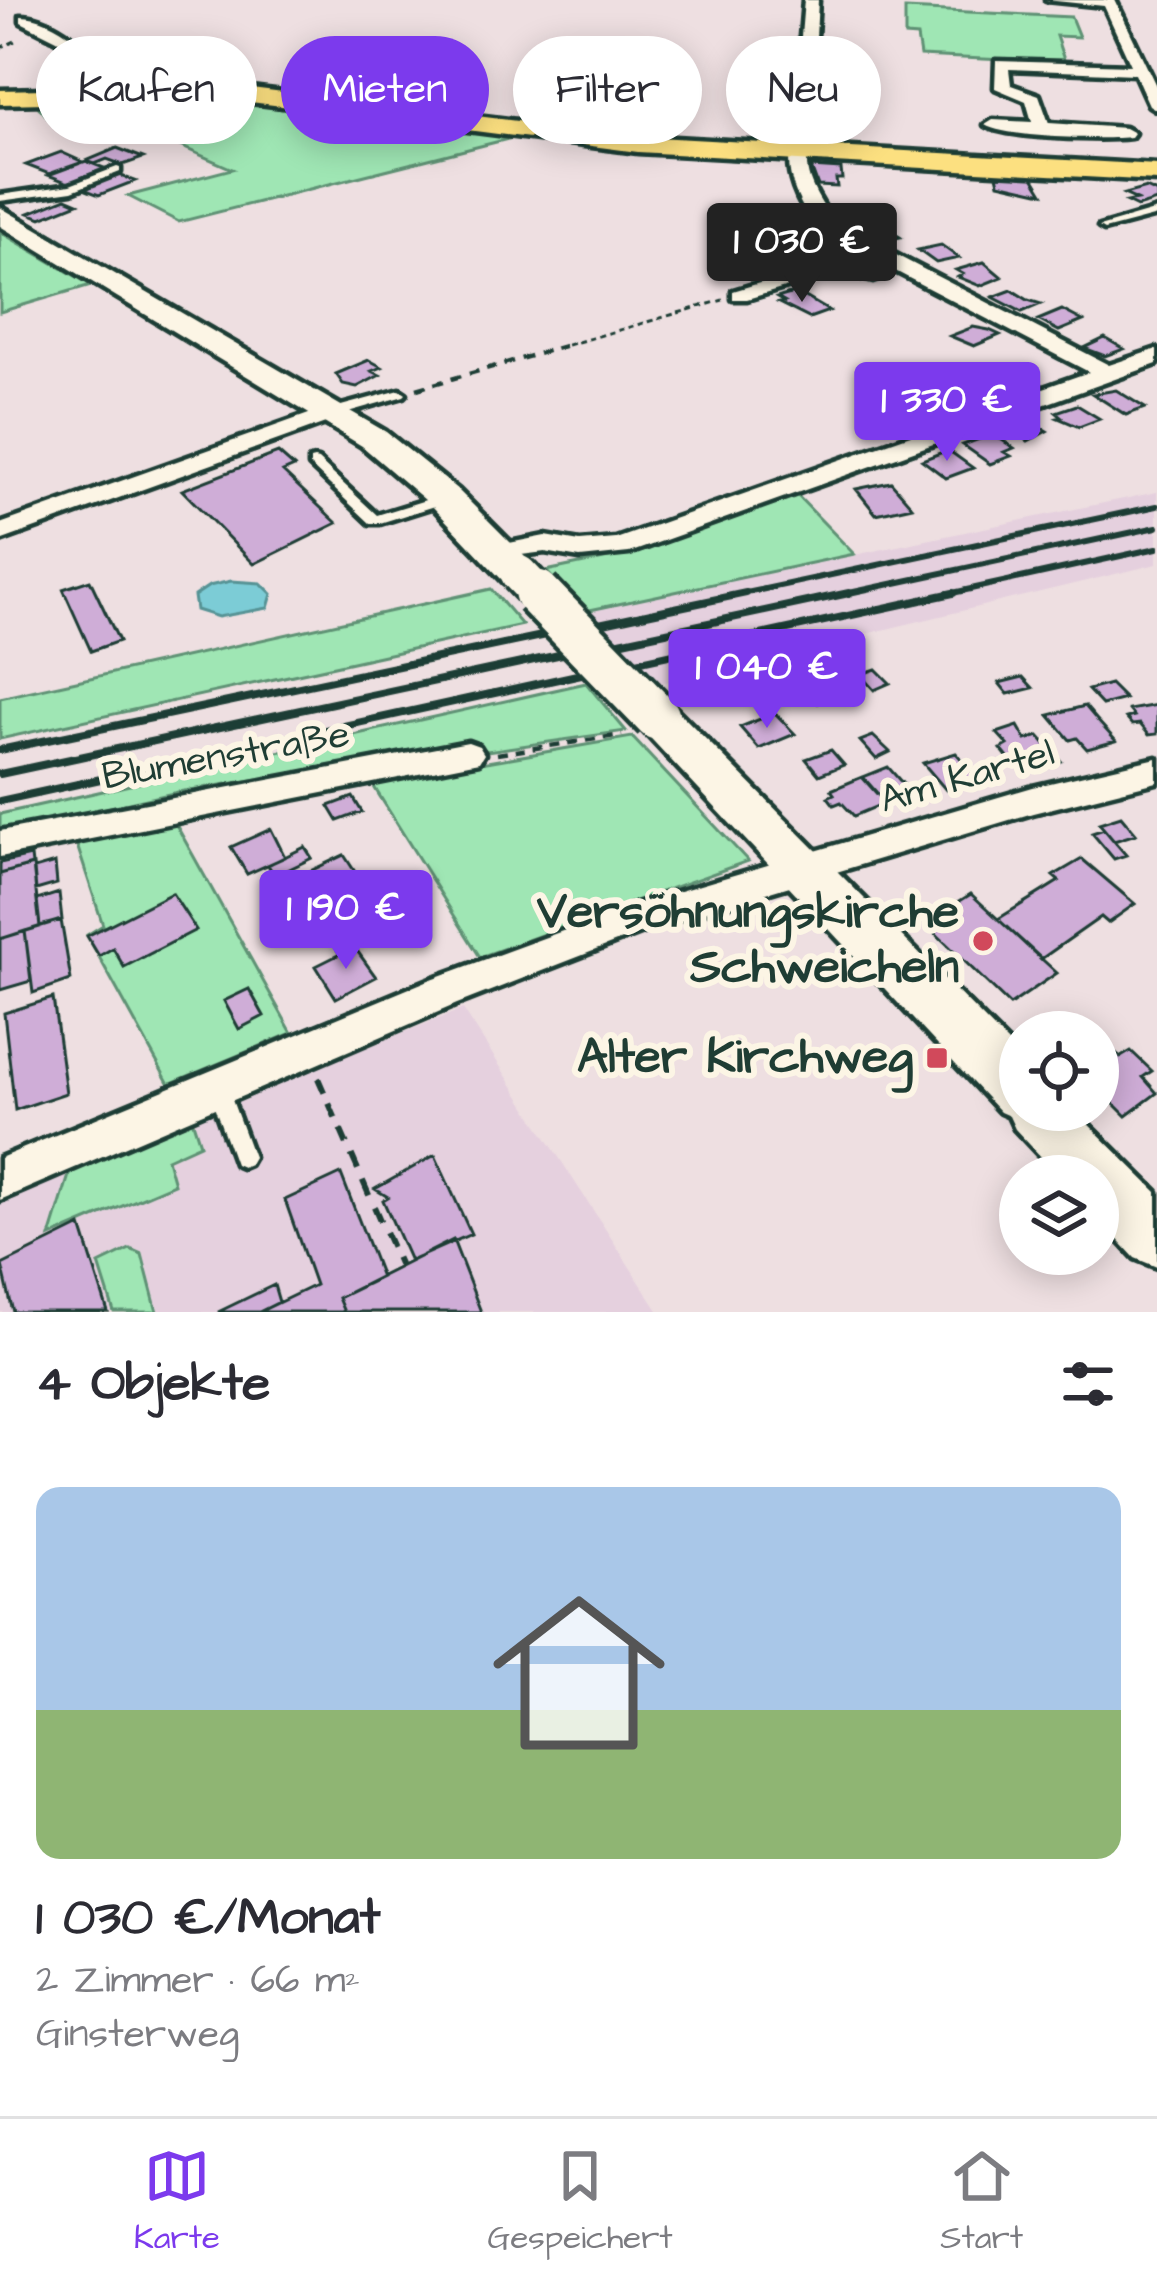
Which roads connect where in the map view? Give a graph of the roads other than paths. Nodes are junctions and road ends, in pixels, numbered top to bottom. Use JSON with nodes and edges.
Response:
{"nodes":[{"id":1,"x":811,"y":0,"type":"edge"},
{"id":2,"x":1052,"y":0,"type":"edge"},
{"id":3,"x":1108,"y":1,"type":"edge"},
{"id":4,"x":25,"y":28,"type":"road end"},
{"id":5,"x":39,"y":36,"type":"edge"},
{"id":6,"x":1140,"y":70,"type":"junction"},
{"id":7,"x":36,"y":95,"type":"edge"},
{"id":8,"x":257,"y":95,"type":"edge"},
{"id":9,"x":0,"y":97,"type":"edge"},
{"id":10,"x":1157,"y":105,"type":"edge"},
{"id":11,"x":993,"y":125,"type":"dead end"},
{"id":12,"x":1042,"y":129,"type":"junction"},
{"id":13,"x":1125,"y":133,"type":"dead end"},
{"id":14,"x":797,"y":154,"type":"junction"},
{"id":15,"x":118,"y":170,"type":"dead end"},
{"id":16,"x":1157,"y":173,"type":"edge"},
{"id":17,"x":0,"y":198,"type":"edge"},
{"id":18,"x":1157,"y":213,"type":"edge"},
{"id":19,"x":0,"y":215,"type":"edge"},
{"id":20,"x":1104,"y":227,"type":"dead end"},
{"id":21,"x":877,"y":254,"type":"junction"},
{"id":22,"x":740,"y":295,"type":"road end"},
{"id":23,"x":1157,"y":356,"type":"edge"},
{"id":24,"x":1108,"y":373,"type":"junction"},
{"id":25,"x":400,"y":394,"type":"road end"},
{"id":26,"x":334,"y":412,"type":"junction"},
{"id":27,"x":314,"y":464,"type":"dead end"},
{"id":28,"x":445,"y":499,"type":"junction"},
{"id":29,"x":0,"y":533,"type":"edge"},
{"id":30,"x":509,"y":563,"type":"junction"},
{"id":31,"x":468,"y":754,"type":"road end"},
{"id":32,"x":1157,"y":770,"type":"edge"},
{"id":33,"x":0,"y":844,"type":"edge"},
{"id":34,"x":801,"y":869,"type":"junction"},
{"id":35,"x":999,"y":1072,"type":"edge"},
{"id":36,"x":217,"y":1086,"type":"junction"},
{"id":37,"x":1055,"y":1131,"type":"edge"},
{"id":38,"x":242,"y":1157,"type":"dead end"},
{"id":39,"x":0,"y":1179,"type":"edge"},
{"id":40,"x":1157,"y":1236,"type":"edge"}],
"edges":[{"from":1,"to":14,"type":"street"},
{"from":2,"to":3,"type":"street"},
{"from":3,"to":6,"type":"street"},
{"from":4,"to":5,"type":"street"},
{"from":6,"to":10,"type":"street"},
{"from":6,"to":12,"type":"street"},
{"from":7,"to":9,"type":"main road"},
{"from":8,"to":14,"type":"main road"},
{"from":11,"to":12,"type":"street"},
{"from":12,"to":13,"type":"street"},
{"from":14,"to":16,"type":"main road"},
{"from":14,"to":21,"type":"street"},
{"from":15,"to":17,"type":"lane"},
{"from":18,"to":20,"type":"lane"},
{"from":19,"to":26,"type":"street"},
{"from":21,"to":22,"type":"street"},
{"from":21,"to":24,"type":"street"},
{"from":23,"to":24,"type":"street"},
{"from":24,"to":30,"type":"street"},
{"from":25,"to":26,"type":"lane"},
{"from":26,"to":28,"type":"street"},
{"from":26,"to":29,"type":"street"},
{"from":27,"to":28,"type":"lane"},
{"from":28,"to":30,"type":"street"},
{"from":30,"to":34,"type":"street","bridge":true},
{"from":31,"to":33,"type":"street","name":"Blumenstraße"},
{"from":32,"to":34,"type":"street","name":"Am Kartel"},
{"from":34,"to":35,"type":"street"},
{"from":34,"to":36,"type":"street"},
{"from":36,"to":38,"type":"lane"},
{"from":36,"to":39,"type":"street"},
{"from":37,"to":40,"type":"street"}]}
